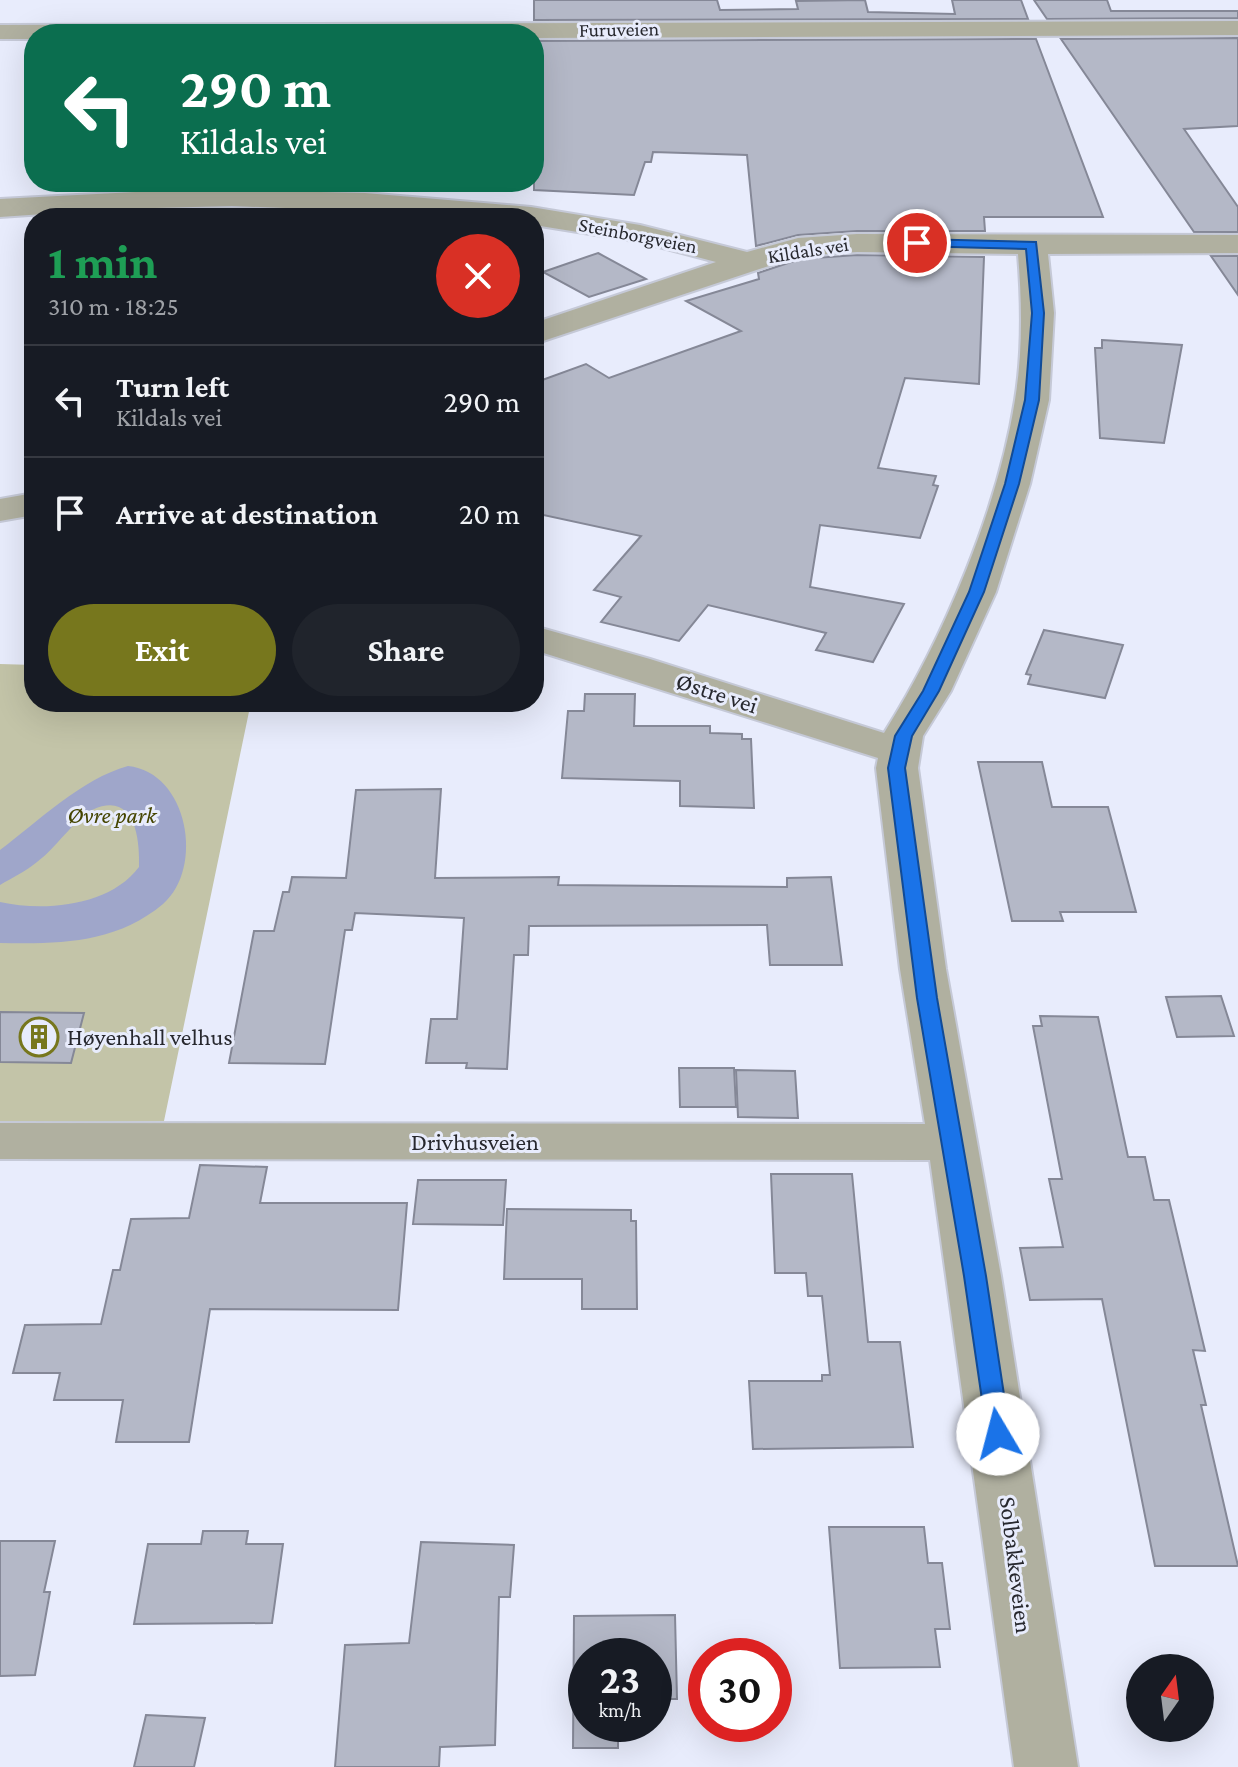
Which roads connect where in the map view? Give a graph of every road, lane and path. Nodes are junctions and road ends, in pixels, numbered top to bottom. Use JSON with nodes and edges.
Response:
{"nodes":[{"id":1,"x":1238,"y":28,"type":"edge"},
{"id":2,"x":544,"y":30,"type":"edge"},
{"id":3,"x":0,"y":32,"type":"edge"},
{"id":4,"x":24,"y":32,"type":"edge"},
{"id":5,"x":0,"y":208,"type":"edge"},
{"id":6,"x":460,"y":208,"type":"edge"},
{"id":7,"x":544,"y":217,"type":"edge"},
{"id":8,"x":1238,"y":244,"type":"edge"},
{"id":9,"x":1032,"y":245,"type":"junction"},
{"id":10,"x":747,"y":261,"type":"junction"},
{"id":11,"x":544,"y":331,"type":"edge"},
{"id":12,"x":544,"y":641,"type":"edge"},
{"id":13,"x":899,"y":751,"type":"junction"},
{"id":14,"x":0,"y":1141,"type":"edge"},
{"id":15,"x":950,"y":1142,"type":"junction"},
{"id":16,"x":1046,"y":1767,"type":"edge"}],
"edges":[{"from":1,"to":2,"type":"street","name":"Furuveien"},
{"from":3,"to":4,"type":"street","name":"Furuveien"},
{"from":5,"to":6,"type":"street","name":"Steinborgveien"},
{"from":7,"to":10,"type":"street","name":"Steinborgveien"},
{"from":8,"to":9,"type":"street","name":"Kildals vei"},
{"from":9,"to":10,"type":"street","name":"Kildals vei"},
{"from":9,"to":13,"type":"street","name":"Solbakkeveien"},
{"from":10,"to":11,"type":"street","name":"Kildals vei"},
{"from":12,"to":13,"type":"street","name":"Østre vei"},
{"from":13,"to":15,"type":"street","name":"Solbakkeveien"},
{"from":14,"to":15,"type":"street","name":"Drivhusveien"},
{"from":15,"to":16,"type":"street","name":"Solbakkeveien"}]}
